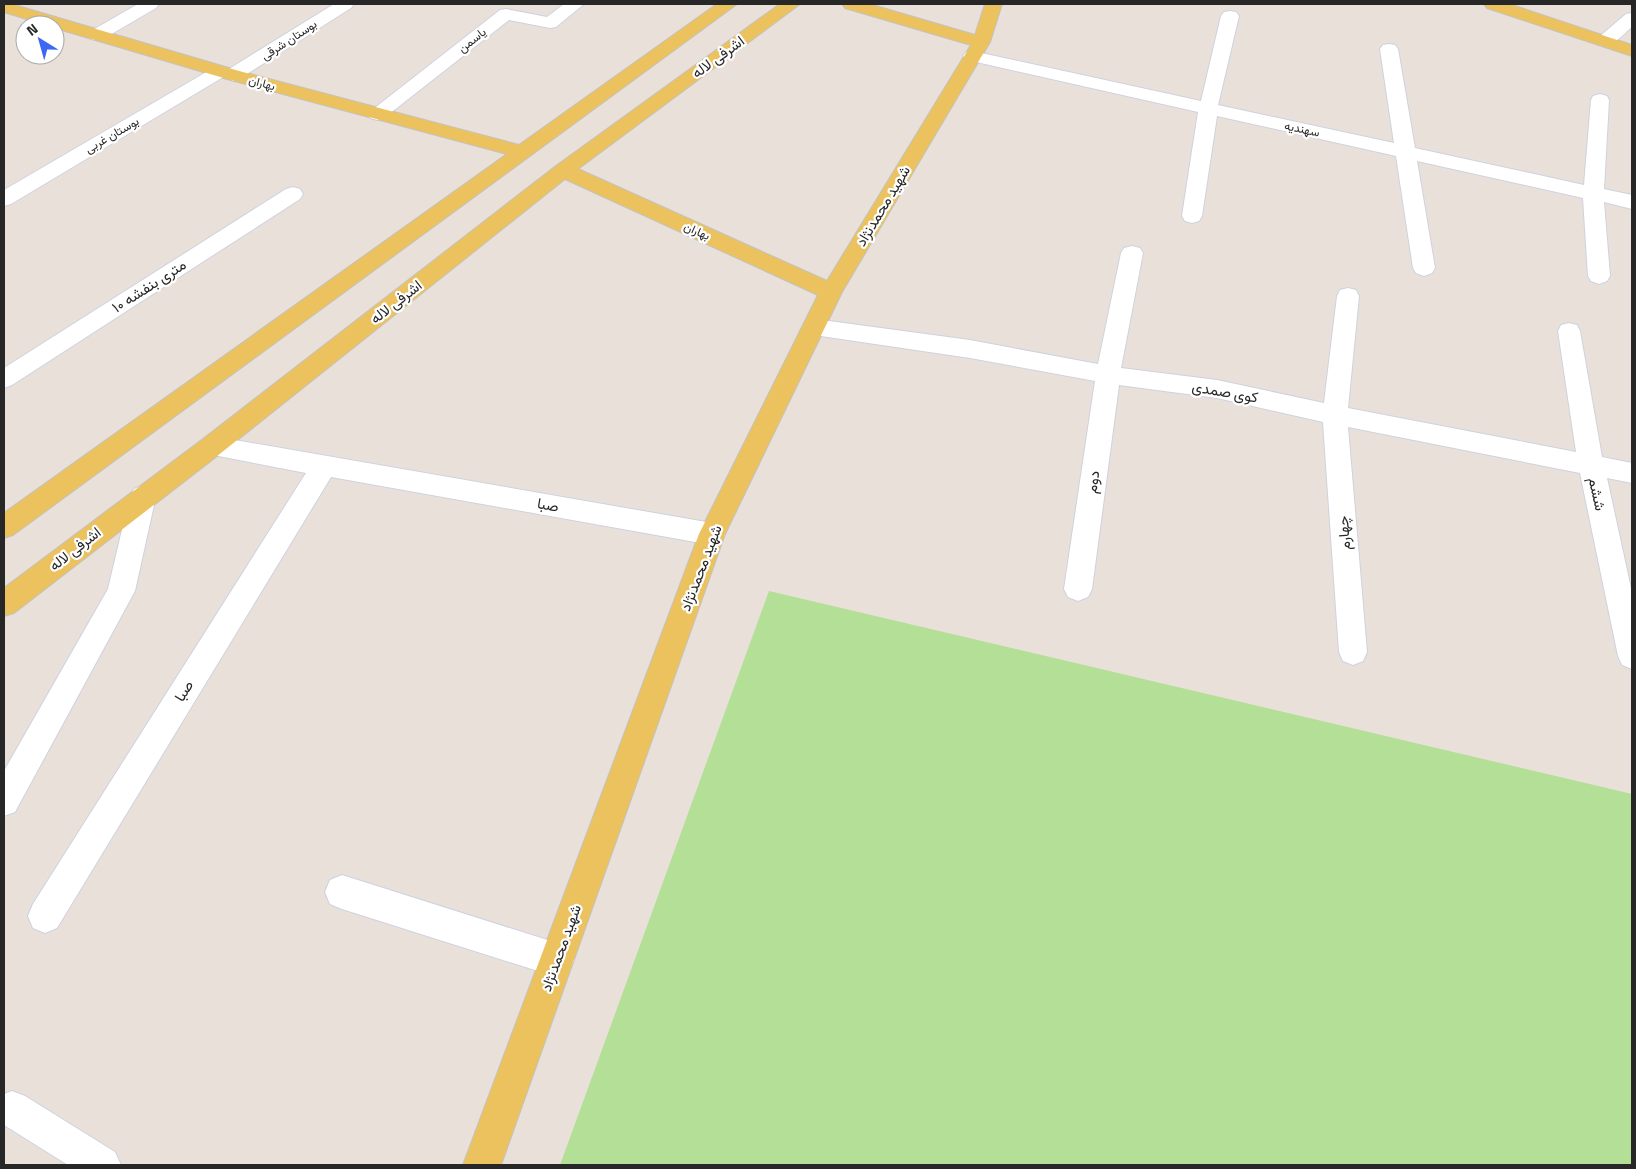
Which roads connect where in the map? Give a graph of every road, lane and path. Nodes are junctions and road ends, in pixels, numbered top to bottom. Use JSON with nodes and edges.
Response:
{"nodes":[{"id":1,"x":150,"y":4,"type":"edge"},
{"id":2,"x":346,"y":4,"type":"edge"},
{"id":3,"x":575,"y":4,"type":"edge"},
{"id":4,"x":728,"y":4,"type":"edge"},
{"id":5,"x":791,"y":4,"type":"edge"},
{"id":6,"x":851,"y":4,"type":"edge"},
{"id":7,"x":993,"y":4,"type":"edge"},
{"id":8,"x":1493,"y":4,"type":"edge"},
{"id":9,"x":4,"y":7,"type":"edge"},
{"id":10,"x":1230,"y":16,"type":"dead end"},
{"id":11,"x":1632,"y":18,"type":"edge"},
{"id":12,"x":97,"y":35,"type":"junction"},
{"id":13,"x":1605,"y":41,"type":"junction"},
{"id":14,"x":976,"y":49,"type":"junction"},
{"id":15,"x":1389,"y":49,"type":"dead end"},
{"id":16,"x":1632,"y":51,"type":"edge"},
{"id":17,"x":227,"y":73,"type":"junction"},
{"id":18,"x":1600,"y":100,"type":"dead end"},
{"id":19,"x":1208,"y":108,"type":"junction"},
{"id":20,"x":378,"y":114,"type":"junction"},
{"id":21,"x":523,"y":152,"type":"junction"},
{"id":22,"x":1405,"y":152,"type":"junction"},
{"id":23,"x":563,"y":170,"type":"junction"},
{"id":24,"x":293,"y":194,"type":"dead end"},
{"id":25,"x":1593,"y":194,"type":"junction"},
{"id":26,"x":4,"y":199,"type":"edge"},
{"id":27,"x":1632,"y":202,"type":"edge"},
{"id":28,"x":1192,"y":216,"type":"dead end"},
{"id":29,"x":1132,"y":253,"type":"dead end"},
{"id":30,"x":1424,"y":268,"type":"dead end"},
{"id":31,"x":1599,"y":276,"type":"dead end"},
{"id":32,"x":832,"y":292,"type":"junction"},
{"id":33,"x":1348,"y":296,"type":"dead end"},
{"id":34,"x":814,"y":327,"type":"junction"},
{"id":35,"x":1569,"y":331,"type":"dead end"},
{"id":36,"x":1108,"y":375,"type":"junction"},
{"id":37,"x":4,"y":379,"type":"edge"},
{"id":38,"x":1335,"y":415,"type":"junction"},
{"id":39,"x":212,"y":446,"type":"junction"},
{"id":40,"x":1591,"y":465,"type":"junction"},
{"id":41,"x":324,"y":466,"type":"junction"},
{"id":42,"x":1632,"y":473,"type":"edge"},
{"id":43,"x":143,"y":496,"type":"junction"},
{"id":44,"x":4,"y":527,"type":"edge"},
{"id":45,"x":712,"y":534,"type":"junction"},
{"id":46,"x":1078,"y":589,"type":"dead end"},
{"id":47,"x":4,"y":604,"type":"edge"},
{"id":48,"x":1353,"y":652,"type":"dead end"},
{"id":49,"x":1632,"y":656,"type":"edge"},
{"id":50,"x":4,"y":801,"type":"edge"},
{"id":51,"x":342,"y":892,"type":"dead end"},
{"id":52,"x":44,"y":916,"type":"dead end"},
{"id":53,"x":557,"y":960,"type":"junction"},
{"id":54,"x":12,"y":1109,"type":"dead end"},
{"id":55,"x":102,"y":1165,"type":"edge"},
{"id":56,"x":482,"y":1165,"type":"edge"}],
"edges":[{"from":1,"to":12,"type":"street"},
{"from":2,"to":17,"type":"street","name":"بوستان شرقی"},
{"from":3,"to":20,"type":"street","name":"یاسمن"},
{"from":4,"to":21,"type":"main road"},
{"from":5,"to":23,"type":"main road","name":"اشرفی لاله"},
{"from":6,"to":14,"type":"main road"},
{"from":7,"to":14,"type":"main road","name":"شهید محمدنژاد"},
{"from":8,"to":13,"type":"main road"},
{"from":9,"to":12,"type":"main road","name":"بهاران"},
{"from":10,"to":19,"type":"street"},
{"from":11,"to":13,"type":"street"},
{"from":12,"to":17,"type":"main road","name":"بهاران"},
{"from":13,"to":16,"type":"main road"},
{"from":14,"to":19,"type":"street","name":"سهندیه"},
{"from":14,"to":32,"type":"main road","name":"شهید محمدنژاد"},
{"from":15,"to":22,"type":"street"},
{"from":17,"to":20,"type":"main road","name":"بهاران"},
{"from":17,"to":26,"type":"street","name":"بوستان غربی"},
{"from":18,"to":25,"type":"street"},
{"from":19,"to":22,"type":"street","name":"سهندیه"},
{"from":19,"to":28,"type":"street"},
{"from":20,"to":21,"type":"main road","name":"بهاران"},
{"from":21,"to":44,"type":"main road"},
{"from":22,"to":25,"type":"street","name":"سهندیه"},
{"from":22,"to":30,"type":"street"},
{"from":23,"to":32,"type":"main road","name":"بهاران"},
{"from":23,"to":39,"type":"main road","name":"اشرفی لاله"},
{"from":24,"to":37,"type":"street","name":"۱۰ متری بنفشه"},
{"from":25,"to":27,"type":"street","name":"سهندیه"},
{"from":25,"to":31,"type":"street"},
{"from":29,"to":36,"type":"street","name":"دوم"},
{"from":32,"to":34,"type":"main road","name":"شهید محمدنژاد"},
{"from":33,"to":38,"type":"street","name":"چهارم"},
{"from":34,"to":36,"type":"street","name":"کوی صمدی"},
{"from":34,"to":45,"type":"main road","name":"شهید محمدنژاد"},
{"from":35,"to":40,"type":"street","name":"ششم"},
{"from":36,"to":38,"type":"street","name":"کوی صمدی"},
{"from":36,"to":46,"type":"street","name":"دوم"},
{"from":38,"to":40,"type":"street","name":"کوی صمدی"},
{"from":38,"to":48,"type":"street","name":"چهارم"},
{"from":39,"to":41,"type":"street","name":"صبا"},
{"from":39,"to":43,"type":"main road","name":"اشرفی لاله"},
{"from":40,"to":42,"type":"street","name":"کوی صمدی"},
{"from":40,"to":49,"type":"street","name":"ششم"},
{"from":41,"to":45,"type":"street","name":"صبا"},
{"from":41,"to":52,"type":"street","name":"صبا"},
{"from":43,"to":47,"type":"main road","name":"اشرفی لاله"},
{"from":43,"to":50,"type":"street"},
{"from":45,"to":53,"type":"main road","name":"شهید محمدنژاد"},
{"from":51,"to":53,"type":"street"},
{"from":53,"to":56,"type":"main road","name":"شهید محمدنژاد"},
{"from":54,"to":55,"type":"street"}]}
